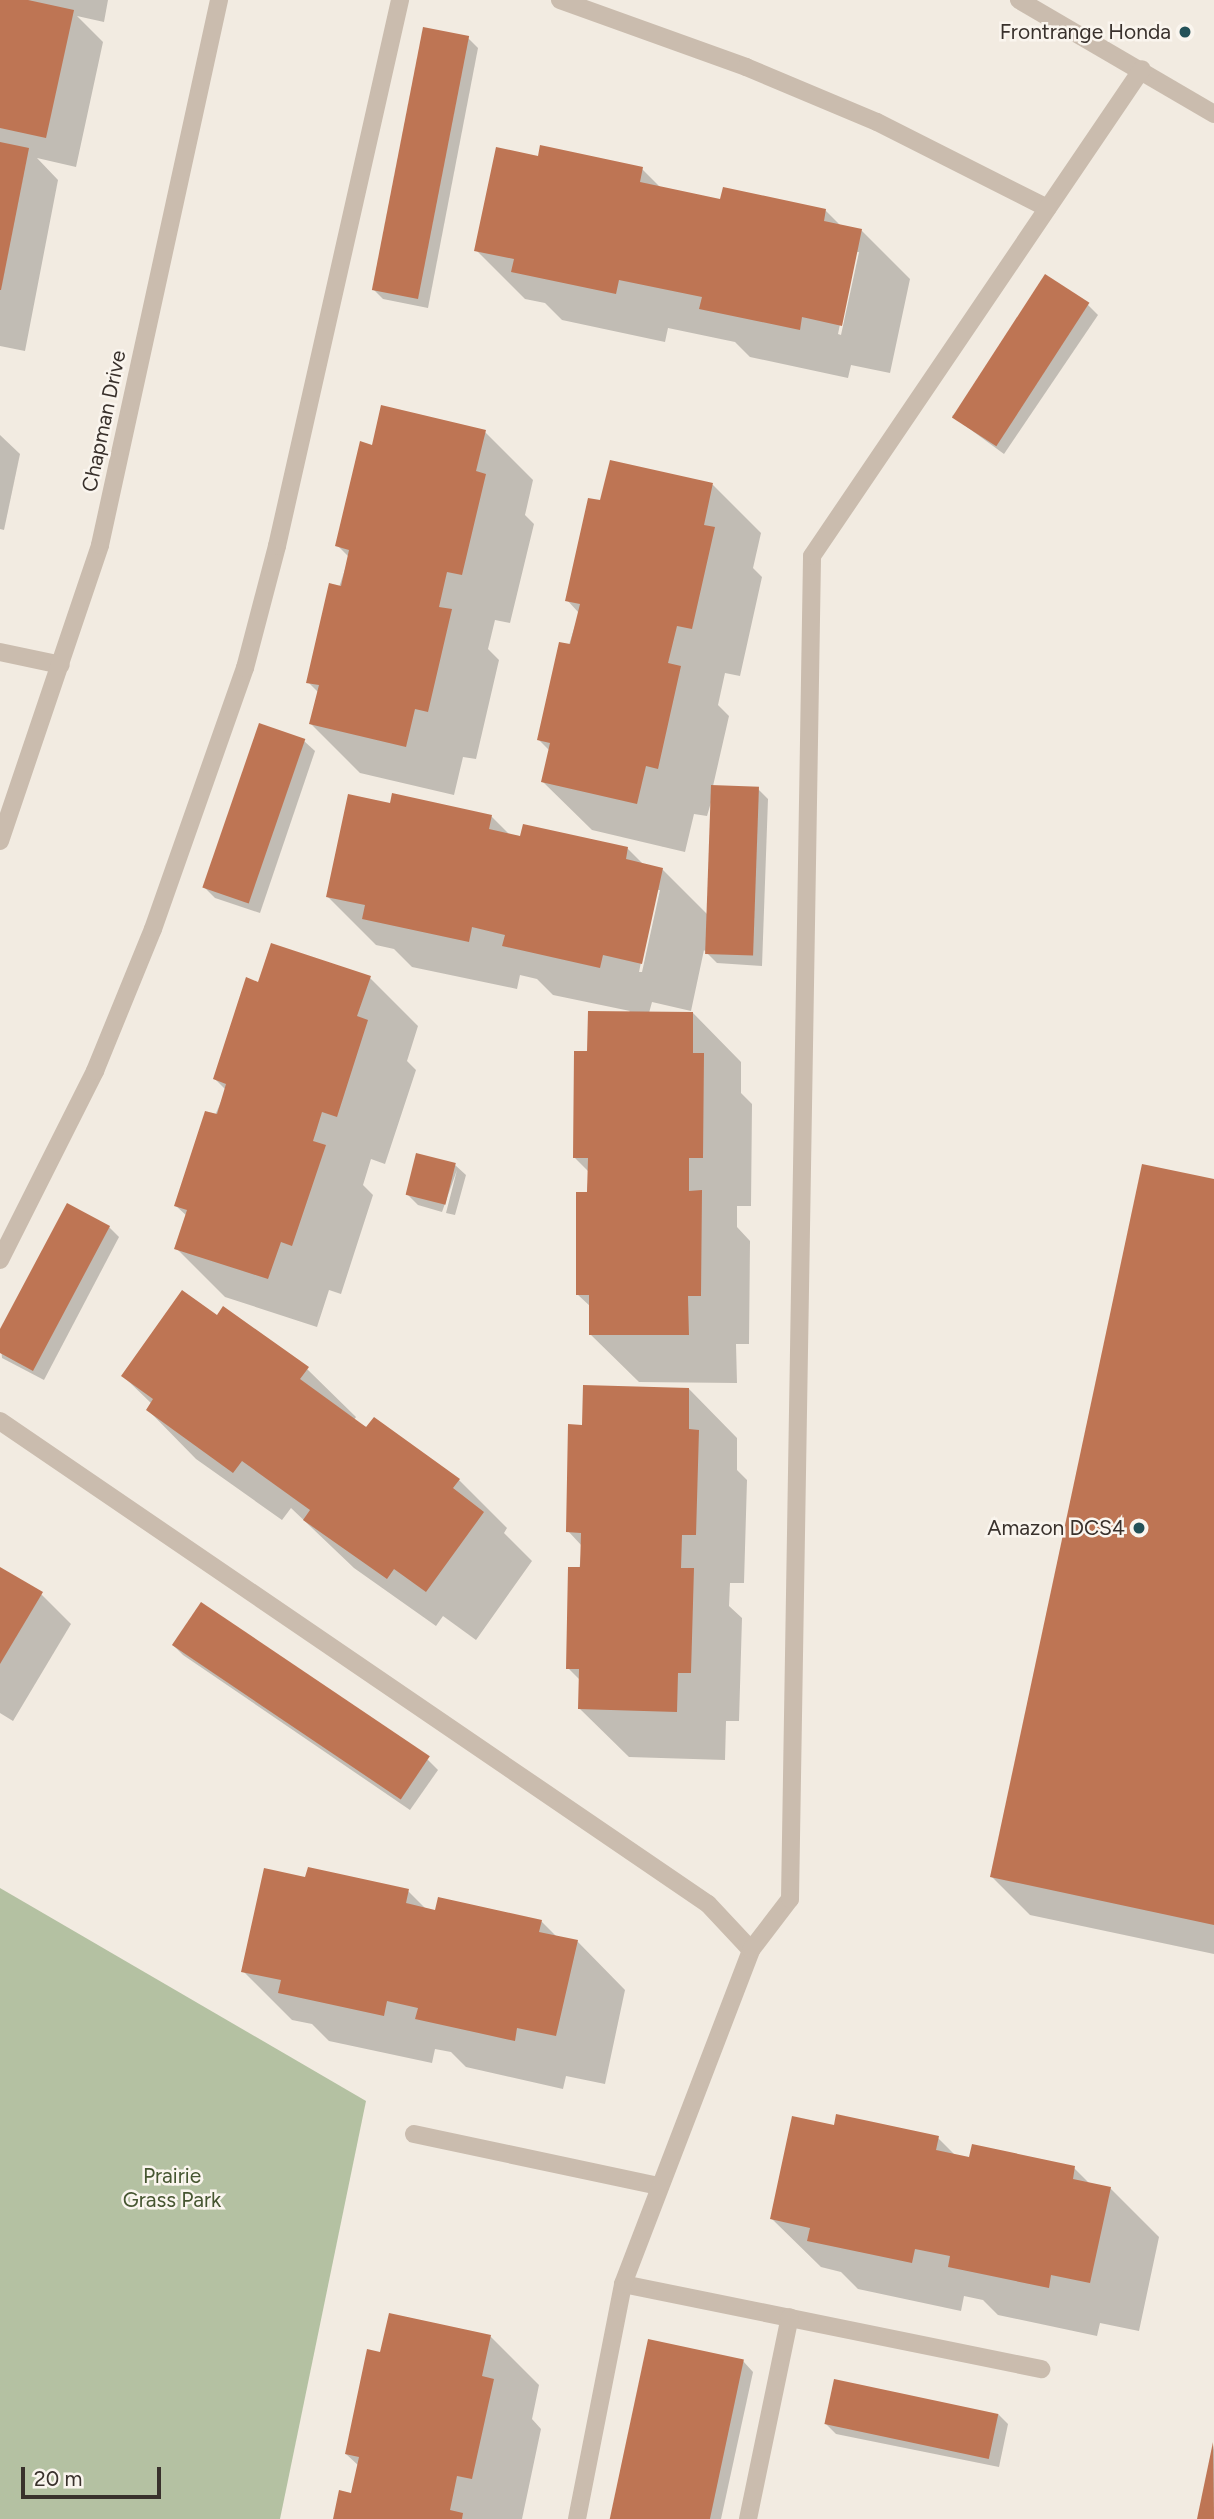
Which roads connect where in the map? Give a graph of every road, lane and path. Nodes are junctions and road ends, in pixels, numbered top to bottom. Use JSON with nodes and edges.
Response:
{"nodes":[{"id":1,"x":219,"y":0,"type":"edge"},
{"id":2,"x":400,"y":0,"type":"edge"},
{"id":3,"x":560,"y":0,"type":"edge"},
{"id":4,"x":1019,"y":0,"type":"edge"},
{"id":5,"x":1142,"y":69,"type":"junction"},
{"id":6,"x":1214,"y":114,"type":"edge"},
{"id":7,"x":1047,"y":208,"type":"junction"},
{"id":8,"x":0,"y":652,"type":"edge"},
{"id":9,"x":61,"y":665,"type":"junction"},
{"id":10,"x":0,"y":841,"type":"edge"},
{"id":11,"x":0,"y":1260,"type":"edge"},
{"id":12,"x":0,"y":1421,"type":"edge"},
{"id":13,"x":751,"y":1950,"type":"junction"},
{"id":14,"x":414,"y":2134,"type":"dead end"},
{"id":15,"x":659,"y":2186,"type":"junction"},
{"id":16,"x":623,"y":2284,"type":"junction"},
{"id":17,"x":790,"y":2317,"type":"junction"},
{"id":18,"x":1041,"y":2369,"type":"dead end"},
{"id":19,"x":577,"y":2519,"type":"edge"},
{"id":20,"x":748,"y":2519,"type":"edge"}],
"edges":[{"from":1,"to":9,"type":"street","name":"Chapman Drive"},
{"from":2,"to":11,"type":"street"},
{"from":3,"to":7,"type":"street"},
{"from":4,"to":5,"type":"street"},
{"from":5,"to":6,"type":"street"},
{"from":5,"to":7,"type":"street"},
{"from":7,"to":13,"type":"street"},
{"from":8,"to":9,"type":"street"},
{"from":9,"to":10,"type":"street","name":"Chapman Drive"},
{"from":12,"to":13,"type":"street"},
{"from":13,"to":15,"type":"street"},
{"from":14,"to":15,"type":"street"},
{"from":15,"to":16,"type":"street"},
{"from":16,"to":17,"type":"street"},
{"from":16,"to":19,"type":"street"},
{"from":17,"to":18,"type":"street"},
{"from":17,"to":20,"type":"street"}]}
